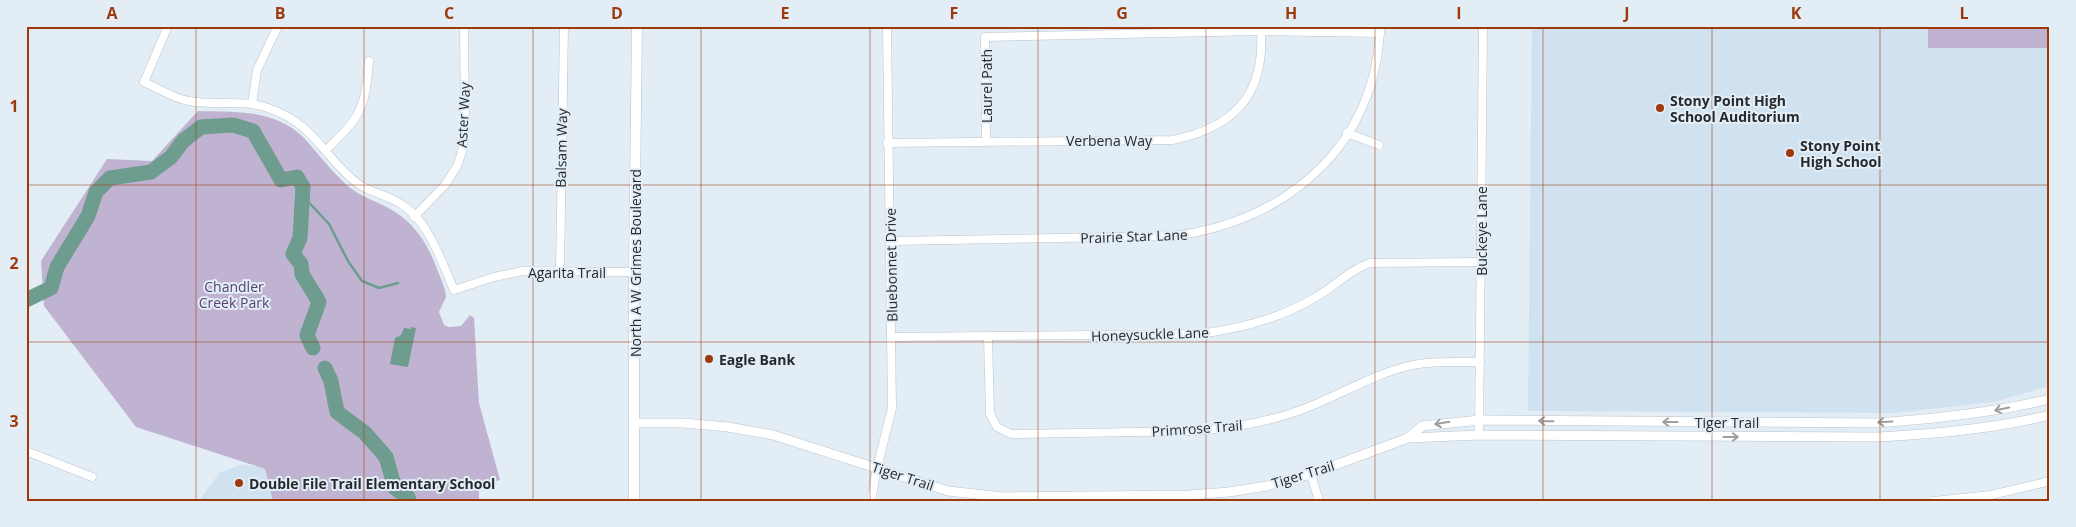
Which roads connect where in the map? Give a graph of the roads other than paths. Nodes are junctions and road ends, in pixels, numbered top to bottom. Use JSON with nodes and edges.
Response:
{"nodes":[{"id":1,"x":168,"y":26,"type":"edge"},
{"id":2,"x":278,"y":26,"type":"edge"},
{"id":3,"x":464,"y":26,"type":"edge"},
{"id":4,"x":564,"y":26,"type":"edge"},
{"id":5,"x":637,"y":26,"type":"edge"},
{"id":6,"x":887,"y":26,"type":"edge"},
{"id":7,"x":1483,"y":26,"type":"edge"},
{"id":8,"x":1380,"y":30,"type":"edge"},
{"id":9,"x":1261,"y":31,"type":"junction"},
{"id":10,"x":369,"y":61,"type":"dead end"},
{"id":11,"x":252,"y":104,"type":"junction"},
{"id":12,"x":1347,"y":134,"type":"junction"},
{"id":13,"x":986,"y":140,"type":"junction"},
{"id":14,"x":887,"y":143,"type":"junction"},
{"id":15,"x":1379,"y":145,"type":"dead end"},
{"id":16,"x":326,"y":150,"type":"junction"},
{"id":17,"x":414,"y":217,"type":"junction"},
{"id":18,"x":891,"y":241,"type":"junction"},
{"id":19,"x":1482,"y":262,"type":"junction"},
{"id":20,"x":560,"y":271,"type":"junction"},
{"id":21,"x":634,"y":272,"type":"junction"},
{"id":22,"x":892,"y":337,"type":"junction"},
{"id":23,"x":988,"y":337,"type":"junction"},
{"id":24,"x":1480,"y":362,"type":"junction"},
{"id":25,"x":2050,"y":399,"type":"edge"},
{"id":26,"x":2050,"y":415,"type":"edge"},
{"id":27,"x":1480,"y":420,"type":"junction"},
{"id":28,"x":635,"y":423,"type":"junction"},
{"id":29,"x":1479,"y":435,"type":"junction"},
{"id":30,"x":1408,"y":438,"type":"junction"},
{"id":31,"x":26,"y":451,"type":"edge"},
{"id":32,"x":877,"y":468,"type":"junction"},
{"id":33,"x":1311,"y":474,"type":"junction"},
{"id":34,"x":92,"y":477,"type":"dead end"},
{"id":35,"x":2050,"y":482,"type":"edge"},
{"id":36,"x":1108,"y":498,"type":"edge"},
{"id":37,"x":634,"y":501,"type":"edge"},
{"id":38,"x":871,"y":501,"type":"edge"},
{"id":39,"x":1319,"y":501,"type":"edge"},
{"id":40,"x":1934,"y":501,"type":"edge"}],
"edges":[{"from":1,"to":11,"type":"street","name":"Agarita Trail"},
{"from":2,"to":11,"type":"street"},
{"from":3,"to":17,"type":"street","name":"Aster Way"},
{"from":4,"to":20,"type":"street","name":"Balsam Way"},
{"from":5,"to":21,"type":"main road","name":"North A W Grimes Boulevard"},
{"from":6,"to":14,"type":"street","name":"Bluebonnet Drive"},
{"from":7,"to":19,"type":"street","name":"Buckeye Lane"},
{"from":8,"to":9,"type":"street","name":"Laurel Path"},
{"from":8,"to":12,"type":"street","name":"Prairie Star Lane"},
{"from":9,"to":13,"type":"street","name":"Verbena Way"},
{"from":9,"to":13,"type":"street","name":"Laurel Path"},
{"from":10,"to":16,"type":"street"},
{"from":11,"to":16,"type":"street","name":"Agarita Trail"},
{"from":12,"to":15,"type":"street"},
{"from":12,"to":18,"type":"street","name":"Prairie Star Lane"},
{"from":13,"to":14,"type":"street","name":"Verbena Way"},
{"from":14,"to":18,"type":"street","name":"Bluebonnet Drive"},
{"from":16,"to":17,"type":"street","name":"Agarita Trail"},
{"from":17,"to":20,"type":"street","name":"Agarita Trail"},
{"from":18,"to":22,"type":"street","name":"Bluebonnet Drive"},
{"from":19,"to":23,"type":"street","name":"Honeysuckle Lane"},
{"from":19,"to":24,"type":"street","name":"Buckeye Lane"},
{"from":20,"to":21,"type":"street","name":"Agarita Trail"},
{"from":21,"to":28,"type":"main road","name":"North A W Grimes Boulevard"},
{"from":22,"to":23,"type":"street","name":"Honeysuckle Lane"},
{"from":22,"to":32,"type":"street","name":"Bluebonnet Drive"},
{"from":23,"to":24,"type":"street","name":"Primrose Trail"},
{"from":24,"to":27,"type":"street","name":"Buckeye Lane"},
{"from":25,"to":27,"type":"street","name":"Tiger Trail","one_way":true},
{"from":29,"to":26,"type":"street","name":"Tiger Trail","one_way":true},
{"from":27,"to":29,"type":"street","name":"Buckeye Lane"},
{"from":27,"to":30,"type":"street","name":"Tiger Trail","one_way":true},
{"from":28,"to":32,"type":"street","name":"Tiger Trail"},
{"from":28,"to":37,"type":"main road","name":"North A W Grimes Boulevard"},
{"from":29,"to":30,"type":"street","name":"Tiger Trail"},
{"from":30,"to":33,"type":"street","name":"Tiger Trail"},
{"from":31,"to":34,"type":"street"},
{"from":32,"to":36,"type":"street","name":"Tiger Trail"},
{"from":32,"to":38,"type":"street","name":"Bluebonnet Drive"},
{"from":33,"to":36,"type":"street","name":"Tiger Trail"},
{"from":33,"to":39,"type":"street"},
{"from":35,"to":40,"type":"street"}]}
